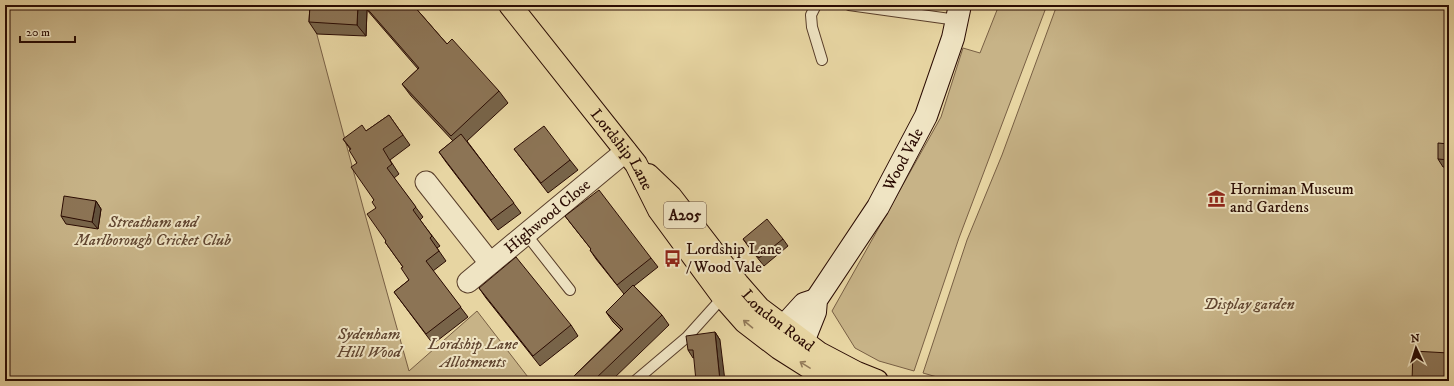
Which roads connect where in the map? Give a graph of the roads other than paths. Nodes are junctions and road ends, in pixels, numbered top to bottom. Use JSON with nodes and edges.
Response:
{"nodes":[{"id":1,"x":510,"y":5,"type":"edge"},
{"id":2,"x":816,"y":5,"type":"edge"},
{"id":3,"x":849,"y":5,"type":"edge"},
{"id":4,"x":958,"y":13,"type":"edge"},
{"id":5,"x":822,"y":60,"type":"dead end"},
{"id":6,"x":631,"y":157,"type":"junction"},
{"id":7,"x":426,"y":182,"type":"dead end"},
{"id":8,"x":526,"y":234,"type":"junction"},
{"id":9,"x":490,"y":263,"type":"junction"},
{"id":10,"x":468,"y":282,"type":"dead end"},
{"id":11,"x":570,"y":290,"type":"dead end"},
{"id":12,"x":723,"y":298,"type":"junction"},
{"id":13,"x":816,"y":300,"type":"junction"},
{"id":14,"x":784,"y":326,"type":"junction"},
{"id":15,"x":803,"y":342,"type":"junction"},
{"id":16,"x":779,"y":348,"type":"joint"},
{"id":17,"x":635,"y":381,"type":"edge"},
{"id":18,"x":831,"y":381,"type":"edge"},
{"id":19,"x":878,"y":381,"type":"edge"}],
"edges":[{"from":1,"to":6,"type":"highway","name":"Lordship Lane","number":"A205"},
{"from":2,"to":5,"type":"lane"},
{"from":3,"to":4,"type":"lane"},
{"from":4,"to":13,"type":"street","name":"Wood Vale"},
{"from":6,"to":8,"type":"street","name":"Highwood Close"},
{"from":6,"to":12,"type":"highway","name":"Lordship Lane","number":"A205"},
{"from":6,"to":14,"type":"highway","name":"London Road","number":"A205"},
{"from":7,"to":9,"type":"street"},
{"from":8,"to":9,"type":"street","name":"Highwood Close"},
{"from":8,"to":11,"type":"lane"},
{"from":9,"to":10,"type":"street","name":"Highwood Close"},
{"from":16,"to":12,"type":"highway","name":"Lordship Lane","number":"A205","one_way":true},
{"from":12,"to":17,"type":"lane"},
{"from":13,"to":14,"type":"street","name":"Wood Vale"},
{"from":13,"to":15,"type":"street","name":"Wood Vale"},
{"from":14,"to":15,"type":"highway","name":"London Road","number":"A205"},
{"from":15,"to":19,"type":"highway","name":"London Road","number":"A205"},
{"from":18,"to":16,"type":"highway","name":"London Road","number":"A205","one_way":true}]}
